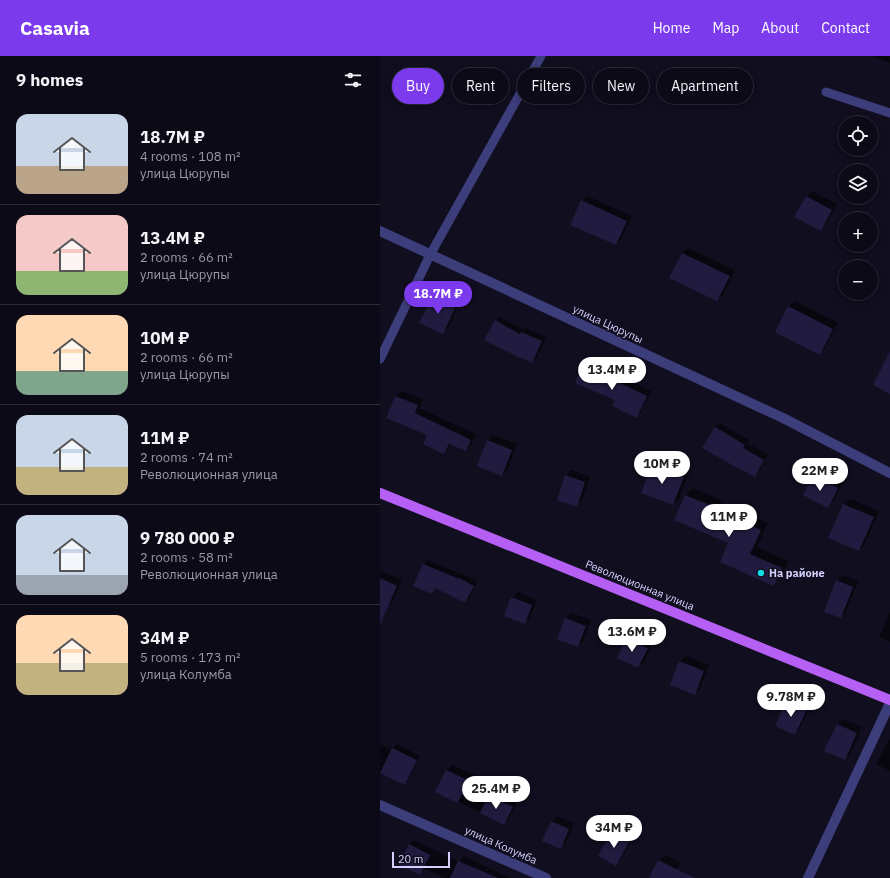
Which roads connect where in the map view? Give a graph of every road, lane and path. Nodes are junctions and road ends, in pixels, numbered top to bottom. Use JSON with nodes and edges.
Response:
{"nodes":[{"id":1,"x":541,"y":56,"type":"edge"},
{"id":2,"x":826,"y":92,"type":"dead end"},
{"id":3,"x":890,"y":113,"type":"edge"},
{"id":4,"x":380,"y":232,"type":"edge"},
{"id":5,"x":430,"y":255,"type":"junction"},
{"id":6,"x":380,"y":359,"type":"edge"},
{"id":7,"x":890,"y":474,"type":"edge"},
{"id":8,"x":380,"y":493,"type":"edge"},
{"id":9,"x":890,"y":701,"type":"edge"},
{"id":10,"x":380,"y":805,"type":"edge"},
{"id":11,"x":546,"y":878,"type":"edge"},
{"id":12,"x":808,"y":878,"type":"edge"}],
"edges":[{"from":1,"to":5,"type":"lane"},
{"from":2,"to":3,"type":"lane"},
{"from":4,"to":5,"type":"street","name":"улица Цюрупы"},
{"from":5,"to":6,"type":"lane"},
{"from":5,"to":7,"type":"street","name":"улица Цюрупы"},
{"from":8,"to":9,"type":"main road","name":"Революционная улица"},
{"from":9,"to":12,"type":"street"},
{"from":10,"to":11,"type":"street","name":"улица Колумба"}]}
